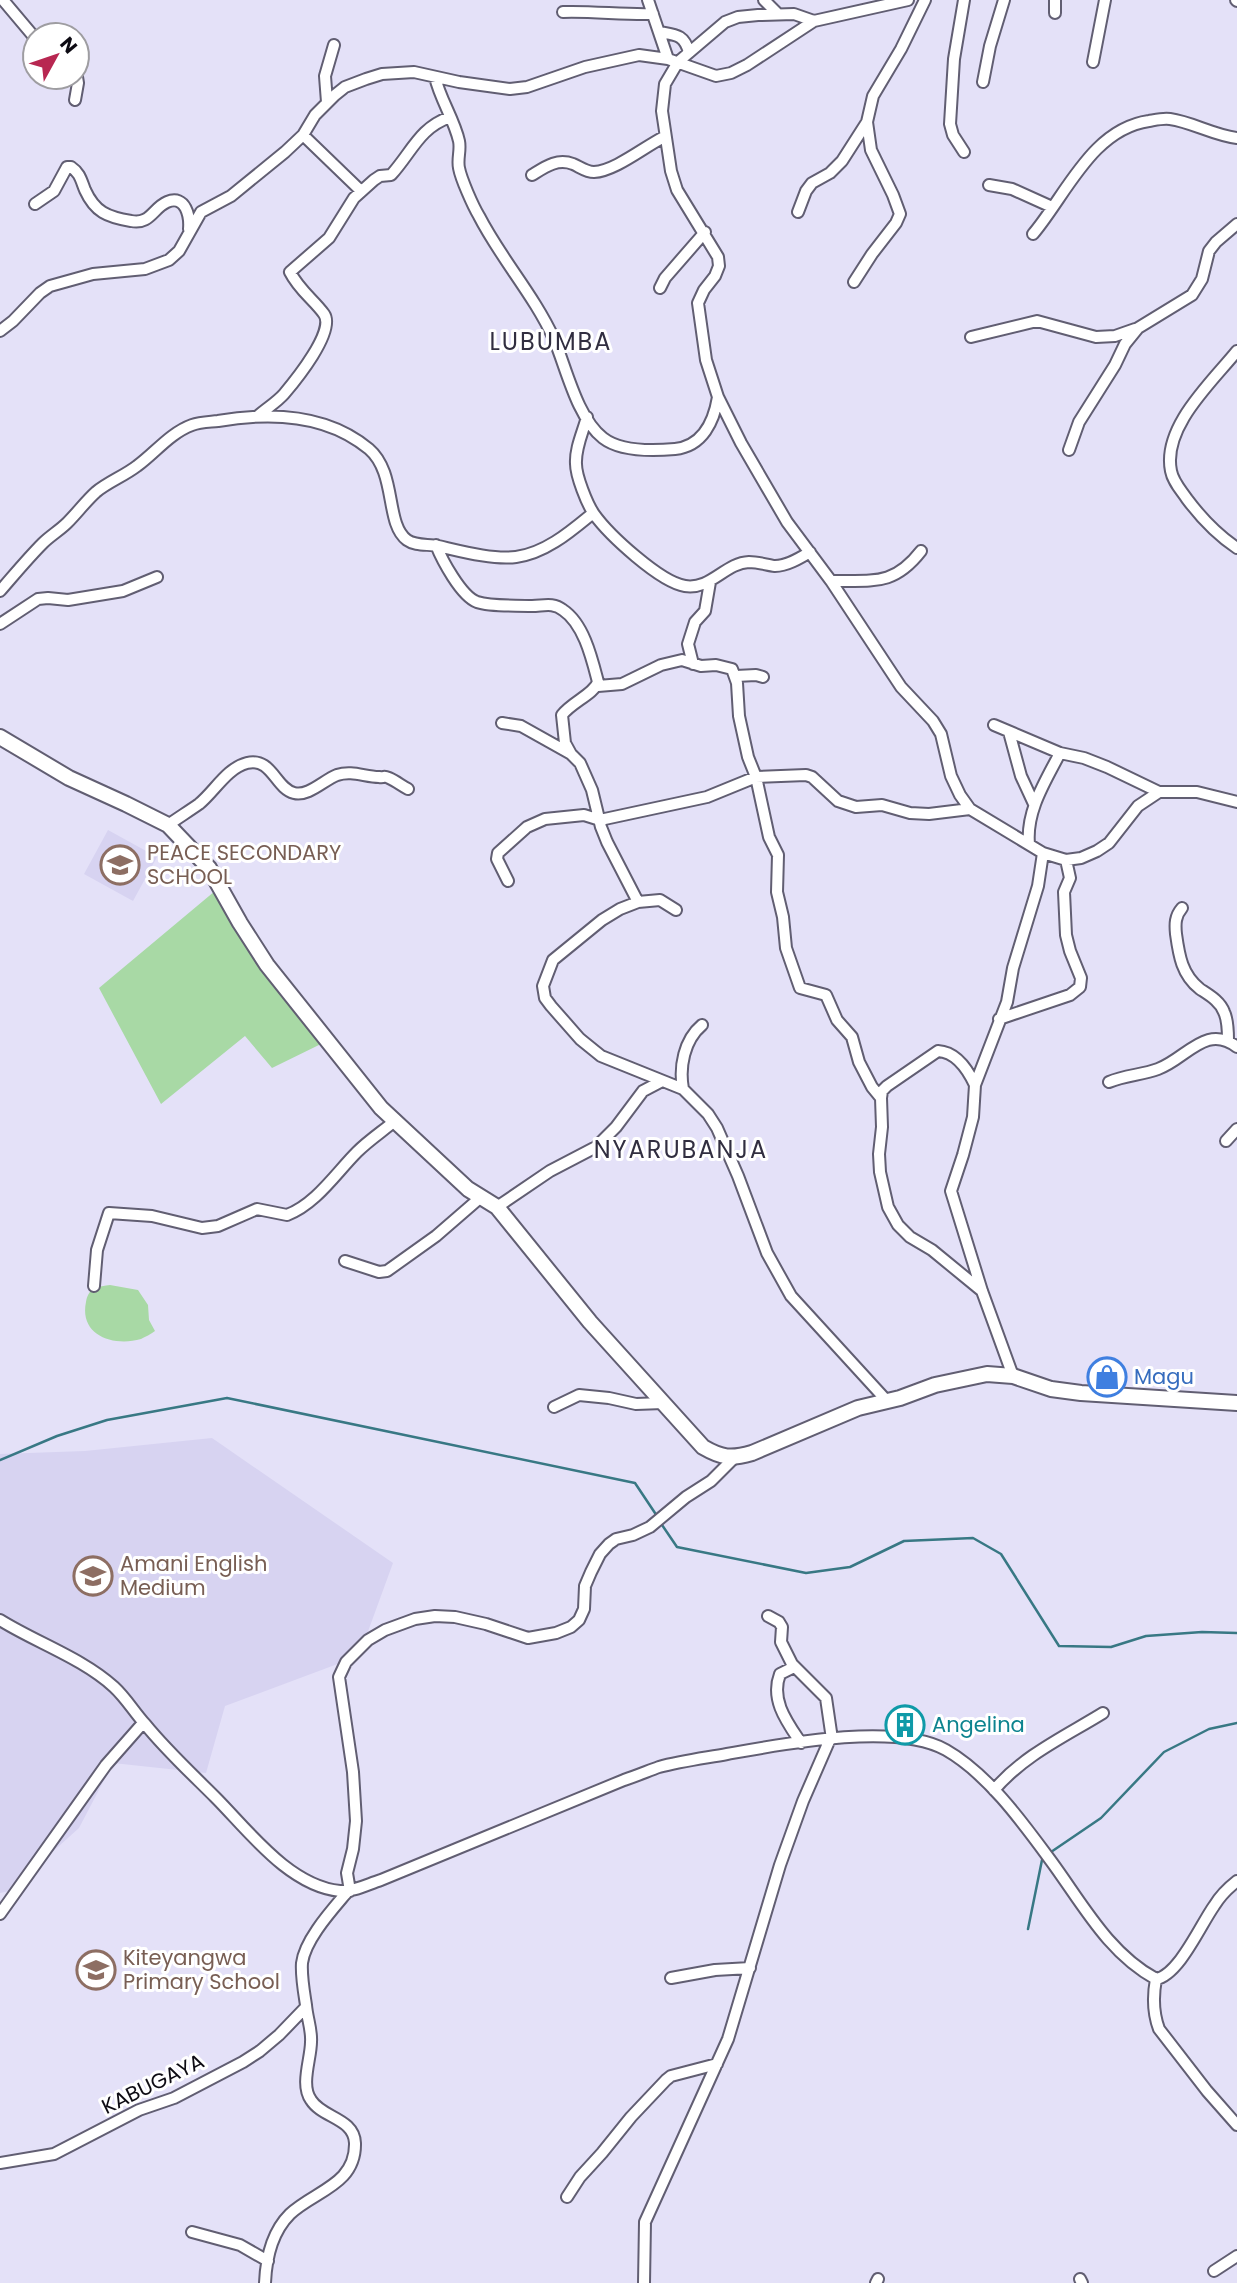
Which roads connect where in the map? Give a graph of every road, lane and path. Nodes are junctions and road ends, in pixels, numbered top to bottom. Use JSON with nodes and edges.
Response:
{"nodes":[{"id":1,"x":3,"y":0,"type":"edge"},
{"id":2,"x":648,"y":0,"type":"edge"},
{"id":3,"x":764,"y":0,"type":"edge"},
{"id":4,"x":908,"y":0,"type":"edge"},
{"id":5,"x":925,"y":0,"type":"edge"},
{"id":6,"x":964,"y":0,"type":"edge"},
{"id":7,"x":1004,"y":0,"type":"edge"},
{"id":8,"x":1055,"y":0,"type":"edge"},
{"id":9,"x":1105,"y":0,"type":"edge"},
{"id":10,"x":564,"y":12,"type":"dead end"},
{"id":11,"x":1055,"y":13,"type":"dead end"},
{"id":12,"x":653,"y":14,"type":"junction"},
{"id":13,"x":778,"y":15,"type":"junction"},
{"id":14,"x":21,"y":21,"type":"edge"},
{"id":15,"x":814,"y":21,"type":"junction"},
{"id":16,"x":660,"y":32,"type":"junction"},
{"id":17,"x":334,"y":45,"type":"dead end"},
{"id":18,"x":689,"y":52,"type":"junction"},
{"id":19,"x":673,"y":60,"type":"junction"},
{"id":20,"x":1093,"y":62,"type":"dead end"},
{"id":21,"x":435,"y":77,"type":"junction"},
{"id":22,"x":983,"y":82,"type":"dead end"},
{"id":23,"x":77,"y":91,"type":"edge"},
{"id":24,"x":75,"y":100,"type":"dead end"},
{"id":25,"x":327,"y":102,"type":"junction"},
{"id":26,"x":450,"y":117,"type":"junction"},
{"id":27,"x":867,"y":122,"type":"junction"},
{"id":28,"x":303,"y":135,"type":"junction"},
{"id":29,"x":664,"y":137,"type":"junction"},
{"id":30,"x":1237,"y":138,"type":"edge"},
{"id":31,"x":964,"y":152,"type":"dead end"},
{"id":32,"x":531,"y":175,"type":"dead end"},
{"id":33,"x":989,"y":185,"type":"dead end"},
{"id":34,"x":361,"y":191,"type":"junction"},
{"id":35,"x":35,"y":204,"type":"dead end"},
{"id":36,"x":1052,"y":207,"type":"junction"},
{"id":37,"x":798,"y":212,"type":"dead end"},
{"id":38,"x":1237,"y":224,"type":"edge"},
{"id":39,"x":189,"y":232,"type":"junction"},
{"id":40,"x":705,"y":232,"type":"junction"},
{"id":41,"x":1033,"y":234,"type":"dead end"},
{"id":42,"x":854,"y":282,"type":"dead end"},
{"id":43,"x":660,"y":288,"type":"dead end"},
{"id":44,"x":1138,"y":328,"type":"junction"},
{"id":45,"x":0,"y":331,"type":"edge"},
{"id":46,"x":971,"y":337,"type":"dead end"},
{"id":47,"x":1237,"y":351,"type":"edge"},
{"id":48,"x":718,"y":397,"type":"junction"},
{"id":49,"x":259,"y":415,"type":"junction"},
{"id":50,"x":587,"y":417,"type":"junction"},
{"id":51,"x":1069,"y":450,"type":"dead end"},
{"id":52,"x":593,"y":513,"type":"junction"},
{"id":53,"x":436,"y":545,"type":"junction"},
{"id":54,"x":1237,"y":548,"type":"edge"},
{"id":55,"x":921,"y":551,"type":"dead end"},
{"id":56,"x":810,"y":552,"type":"junction"},
{"id":57,"x":157,"y":578,"type":"dead end"},
{"id":58,"x":831,"y":581,"type":"junction"},
{"id":59,"x":710,"y":582,"type":"junction"},
{"id":60,"x":0,"y":591,"type":"edge"},
{"id":61,"x":0,"y":624,"type":"edge"},
{"id":62,"x":693,"y":664,"type":"junction"},
{"id":63,"x":736,"y":676,"type":"junction"},
{"id":64,"x":763,"y":677,"type":"dead end"},
{"id":65,"x":598,"y":686,"type":"junction"},
{"id":66,"x":502,"y":723,"type":"dead end"},
{"id":67,"x":994,"y":725,"type":"dead end"},
{"id":68,"x":1009,"y":732,"type":"junction"},
{"id":69,"x":0,"y":737,"type":"edge"},
{"id":70,"x":571,"y":754,"type":"junction"},
{"id":71,"x":1060,"y":754,"type":"junction"},
{"id":72,"x":756,"y":777,"type":"junction"},
{"id":73,"x":408,"y":789,"type":"dead end"},
{"id":74,"x":1159,"y":792,"type":"junction"},
{"id":75,"x":1237,"y":802,"type":"edge"},
{"id":76,"x":1034,"y":804,"type":"junction"},
{"id":77,"x":970,"y":809,"type":"junction"},
{"id":78,"x":600,"y":820,"type":"junction"},
{"id":79,"x":168,"y":825,"type":"junction"},
{"id":80,"x":1029,"y":844,"type":"junction"},
{"id":81,"x":1043,"y":853,"type":"junction"},
{"id":82,"x":1066,"y":860,"type":"junction"},
{"id":83,"x":508,"y":881,"type":"dead end"},
{"id":84,"x":638,"y":902,"type":"junction"},
{"id":85,"x":1182,"y":908,"type":"dead end"},
{"id":86,"x":676,"y":910,"type":"dead end"},
{"id":87,"x":999,"y":1019,"type":"junction"},
{"id":88,"x":702,"y":1024,"type":"dead end"},
{"id":89,"x":1233,"y":1043,"type":"edge"},
{"id":90,"x":662,"y":1081,"type":"junction"},
{"id":91,"x":1109,"y":1082,"type":"dead end"},
{"id":92,"x":975,"y":1085,"type":"junction"},
{"id":93,"x":683,"y":1089,"type":"junction"},
{"id":94,"x":881,"y":1098,"type":"junction"},
{"id":95,"x":396,"y":1120,"type":"junction"},
{"id":96,"x":1237,"y":1129,"type":"edge"},
{"id":97,"x":1226,"y":1141,"type":"dead end"},
{"id":98,"x":481,"y":1197,"type":"junction"},
{"id":99,"x":497,"y":1207,"type":"junction"},
{"id":100,"x":345,"y":1261,"type":"dead end"},
{"id":101,"x":94,"y":1286,"type":"dead end"},
{"id":102,"x":982,"y":1291,"type":"junction"},
{"id":103,"x":1013,"y":1376,"type":"junction"},
{"id":104,"x":887,"y":1401,"type":"junction"},
{"id":105,"x":663,"y":1403,"type":"junction"},
{"id":106,"x":1237,"y":1403,"type":"edge"},
{"id":107,"x":554,"y":1407,"type":"dead end"},
{"id":108,"x":734,"y":1458,"type":"junction"},
{"id":109,"x":768,"y":1616,"type":"dead end"},
{"id":110,"x":0,"y":1620,"type":"edge"},
{"id":111,"x":794,"y":1667,"type":"junction"},
{"id":112,"x":1103,"y":1713,"type":"dead end"},
{"id":113,"x":144,"y":1723,"type":"junction"},
{"id":114,"x":831,"y":1739,"type":"junction"},
{"id":115,"x":801,"y":1743,"type":"junction"},
{"id":116,"x":994,"y":1790,"type":"junction"},
{"id":117,"x":1237,"y":1881,"type":"edge"},
{"id":118,"x":349,"y":1891,"type":"junction"},
{"id":119,"x":0,"y":1914,"type":"edge"},
{"id":120,"x":750,"y":1968,"type":"junction"},
{"id":121,"x":671,"y":1978,"type":"dead end"},
{"id":122,"x":1156,"y":1979,"type":"junction"},
{"id":123,"x":306,"y":2007,"type":"junction"},
{"id":124,"x":717,"y":2064,"type":"junction"},
{"id":125,"x":1237,"y":2125,"type":"edge"},
{"id":126,"x":0,"y":2163,"type":"edge"},
{"id":127,"x":566,"y":2197,"type":"dead end"},
{"id":128,"x":192,"y":2232,"type":"dead end"},
{"id":129,"x":1237,"y":2256,"type":"edge"},
{"id":130,"x":268,"y":2261,"type":"junction"},
{"id":131,"x":1214,"y":2271,"type":"dead end"},
{"id":132,"x":265,"y":2283,"type":"edge"},
{"id":133,"x":644,"y":2283,"type":"edge"}],
"edges":[{"from":1,"to":14,"type":"street"},
{"from":2,"to":12,"type":"street"},
{"from":3,"to":13,"type":"street"},
{"from":4,"to":15,"type":"street"},
{"from":5,"to":27,"type":"street"},
{"from":6,"to":31,"type":"street"},
{"from":7,"to":22,"type":"street"},
{"from":8,"to":11,"type":"street"},
{"from":9,"to":20,"type":"street"},
{"from":10,"to":12,"type":"street"},
{"from":12,"to":16,"type":"street"},
{"from":13,"to":15,"type":"street"},
{"from":13,"to":18,"type":"street"},
{"from":15,"to":19,"type":"street"},
{"from":16,"to":18,"type":"street"},
{"from":16,"to":19,"type":"street"},
{"from":17,"to":25,"type":"street"},
{"from":18,"to":19,"type":"street"},
{"from":19,"to":21,"type":"street"},
{"from":19,"to":29,"type":"street"},
{"from":21,"to":25,"type":"street"},
{"from":21,"to":26,"type":"street"},
{"from":23,"to":24,"type":"street"},
{"from":25,"to":28,"type":"street"},
{"from":26,"to":34,"type":"street"},
{"from":26,"to":50,"type":"street"},
{"from":27,"to":37,"type":"street"},
{"from":27,"to":42,"type":"street"},
{"from":28,"to":34,"type":"street"},
{"from":28,"to":39,"type":"street"},
{"from":29,"to":32,"type":"street"},
{"from":29,"to":40,"type":"street"},
{"from":30,"to":36,"type":"street"},
{"from":33,"to":36,"type":"street"},
{"from":34,"to":49,"type":"street"},
{"from":35,"to":39,"type":"street"},
{"from":36,"to":41,"type":"street"},
{"from":38,"to":44,"type":"street"},
{"from":39,"to":45,"type":"street"},
{"from":40,"to":43,"type":"street"},
{"from":40,"to":48,"type":"street"},
{"from":44,"to":46,"type":"street"},
{"from":44,"to":51,"type":"street"},
{"from":47,"to":54,"type":"street"},
{"from":48,"to":50,"type":"street"},
{"from":48,"to":56,"type":"street"},
{"from":49,"to":53,"type":"street"},
{"from":49,"to":60,"type":"street"},
{"from":50,"to":52,"type":"street"},
{"from":52,"to":53,"type":"street"},
{"from":52,"to":59,"type":"street"},
{"from":53,"to":65,"type":"street"},
{"from":55,"to":58,"type":"street"},
{"from":56,"to":58,"type":"street"},
{"from":56,"to":59,"type":"street"},
{"from":57,"to":61,"type":"street"},
{"from":58,"to":77,"type":"street"},
{"from":59,"to":62,"type":"street"},
{"from":62,"to":63,"type":"street"},
{"from":62,"to":65,"type":"street"},
{"from":63,"to":64,"type":"street"},
{"from":63,"to":72,"type":"street"},
{"from":65,"to":70,"type":"street"},
{"from":66,"to":70,"type":"street"},
{"from":67,"to":68,"type":"street"},
{"from":68,"to":71,"type":"street"},
{"from":68,"to":76,"type":"street"},
{"from":69,"to":79,"type":"street"},
{"from":70,"to":78,"type":"street"},
{"from":71,"to":74,"type":"street"},
{"from":71,"to":76,"type":"street"},
{"from":72,"to":77,"type":"street"},
{"from":72,"to":78,"type":"street"},
{"from":72,"to":94,"type":"street"},
{"from":73,"to":79,"type":"street"},
{"from":74,"to":75,"type":"street"},
{"from":74,"to":82,"type":"street"},
{"from":76,"to":80,"type":"street"},
{"from":77,"to":80,"type":"street"},
{"from":78,"to":83,"type":"street"},
{"from":78,"to":84,"type":"street"},
{"from":79,"to":95,"type":"street"},
{"from":80,"to":81,"type":"street"},
{"from":81,"to":82,"type":"street"},
{"from":81,"to":87,"type":"street"},
{"from":82,"to":87,"type":"street"},
{"from":84,"to":86,"type":"street"},
{"from":84,"to":90,"type":"street"},
{"from":85,"to":89,"type":"street"},
{"from":87,"to":92,"type":"street"},
{"from":88,"to":93,"type":"street"},
{"from":89,"to":91,"type":"street"},
{"from":90,"to":93,"type":"street"},
{"from":90,"to":99,"type":"street"},
{"from":92,"to":94,"type":"street"},
{"from":92,"to":102,"type":"street"},
{"from":93,"to":104,"type":"street"},
{"from":94,"to":102,"type":"street"},
{"from":95,"to":98,"type":"street"},
{"from":95,"to":101,"type":"street"},
{"from":96,"to":97,"type":"street"},
{"from":98,"to":99,"type":"street"},
{"from":98,"to":100,"type":"street"},
{"from":99,"to":105,"type":"street"},
{"from":102,"to":103,"type":"street"},
{"from":103,"to":104,"type":"street"},
{"from":103,"to":106,"type":"street"},
{"from":104,"to":108,"type":"street"},
{"from":105,"to":107,"type":"street"},
{"from":105,"to":108,"type":"street"},
{"from":108,"to":118,"type":"street"},
{"from":109,"to":111,"type":"street"},
{"from":110,"to":113,"type":"street"},
{"from":111,"to":114,"type":"street"},
{"from":111,"to":115,"type":"street"},
{"from":112,"to":116,"type":"street"},
{"from":113,"to":118,"type":"street"},
{"from":113,"to":119,"type":"street"},
{"from":114,"to":115,"type":"street"},
{"from":114,"to":116,"type":"street"},
{"from":114,"to":120,"type":"street"},
{"from":115,"to":118,"type":"street"},
{"from":116,"to":122,"type":"street"},
{"from":117,"to":122,"type":"street"},
{"from":118,"to":123,"type":"street"},
{"from":120,"to":121,"type":"street"},
{"from":120,"to":124,"type":"street"},
{"from":122,"to":125,"type":"street"},
{"from":123,"to":126,"type":"street","name":"KABUGAYA"},
{"from":123,"to":130,"type":"street"},
{"from":124,"to":127,"type":"street"},
{"from":124,"to":133,"type":"street"},
{"from":128,"to":130,"type":"street"},
{"from":129,"to":131,"type":"street"},
{"from":130,"to":132,"type":"street"}]}
